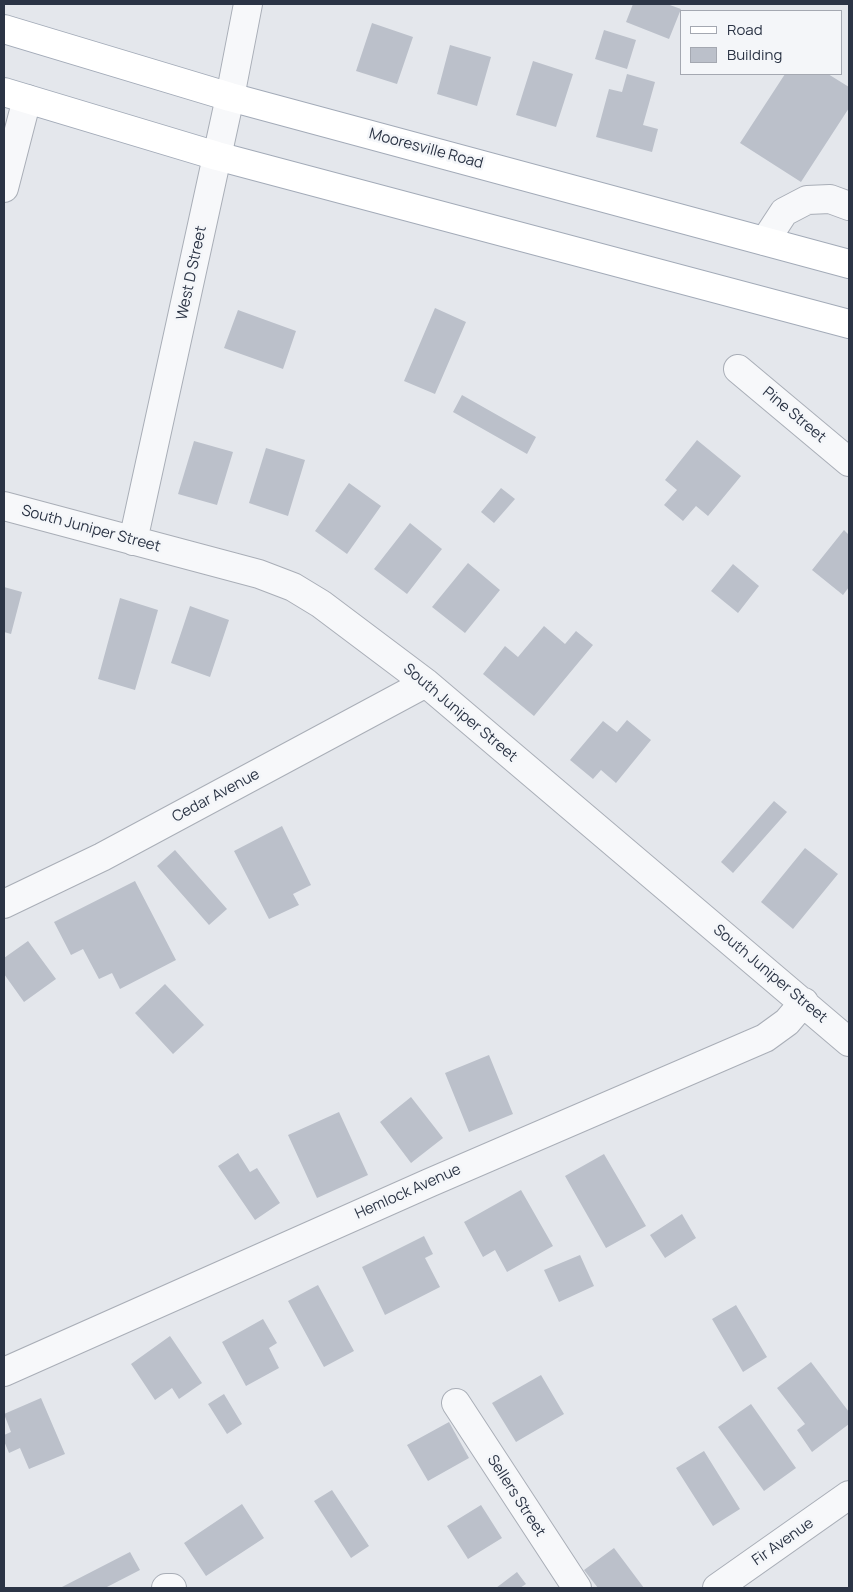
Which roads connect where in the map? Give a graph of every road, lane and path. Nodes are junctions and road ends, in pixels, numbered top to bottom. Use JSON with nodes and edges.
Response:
{"nodes":[{"id":1,"x":248,"y":4,"type":"edge"},
{"id":2,"x":4,"y":29,"type":"edge"},
{"id":3,"x":15,"y":96,"type":"edge"},
{"id":4,"x":230,"y":96,"type":"junction"},
{"id":5,"x":217,"y":156,"type":"junction"},
{"id":6,"x":4,"y":188,"type":"edge"},
{"id":7,"x":849,"y":206,"type":"edge"},
{"id":8,"x":765,"y":241,"type":"junction"},
{"id":9,"x":849,"y":264,"type":"edge"},
{"id":10,"x":849,"y":324,"type":"edge"},
{"id":11,"x":738,"y":369,"type":"dead end"},
{"id":12,"x":849,"y":462,"type":"edge"},
{"id":13,"x":4,"y":506,"type":"edge"},
{"id":14,"x":134,"y":541,"type":"junction"},
{"id":15,"x":426,"y":683,"type":"junction"},
{"id":16,"x":4,"y":904,"type":"edge"},
{"id":17,"x":804,"y":1002,"type":"junction"},
{"id":18,"x":849,"y":1042,"type":"edge"},
{"id":19,"x":4,"y":1372,"type":"edge"},
{"id":20,"x":456,"y":1403,"type":"dead end"},
{"id":21,"x":849,"y":1495,"type":"edge"},
{"id":22,"x":166,"y":1588,"type":"edge"},
{"id":23,"x":172,"y":1588,"type":"edge"},
{"id":24,"x":576,"y":1588,"type":"edge"},
{"id":25,"x":717,"y":1588,"type":"edge"}],
"edges":[{"from":1,"to":4,"type":"street","name":"West D Street"},
{"from":2,"to":4,"type":"main road","name":"Mooresville Road"},
{"from":3,"to":5,"type":"main road"},
{"from":3,"to":6,"type":"street"},
{"from":4,"to":5,"type":"street","name":"West D Street"},
{"from":4,"to":8,"type":"main road","name":"Mooresville Road"},
{"from":5,"to":10,"type":"main road"},
{"from":5,"to":14,"type":"street","name":"West D Street"},
{"from":7,"to":8,"type":"street"},
{"from":8,"to":9,"type":"main road","name":"Mooresville Road"},
{"from":11,"to":12,"type":"street","name":"Pine Street"},
{"from":13,"to":14,"type":"street","name":"South Juniper Street"},
{"from":14,"to":15,"type":"street","name":"South Juniper Street"},
{"from":15,"to":16,"type":"street","name":"Cedar Avenue"},
{"from":15,"to":17,"type":"street","name":"South Juniper Street"},
{"from":17,"to":18,"type":"street","name":"South Juniper Street"},
{"from":17,"to":19,"type":"street","name":"Hemlock Avenue"},
{"from":20,"to":24,"type":"street","name":"Sellers Street"},
{"from":21,"to":25,"type":"street","name":"Fir Avenue"},
{"from":22,"to":23,"type":"street"}]}
